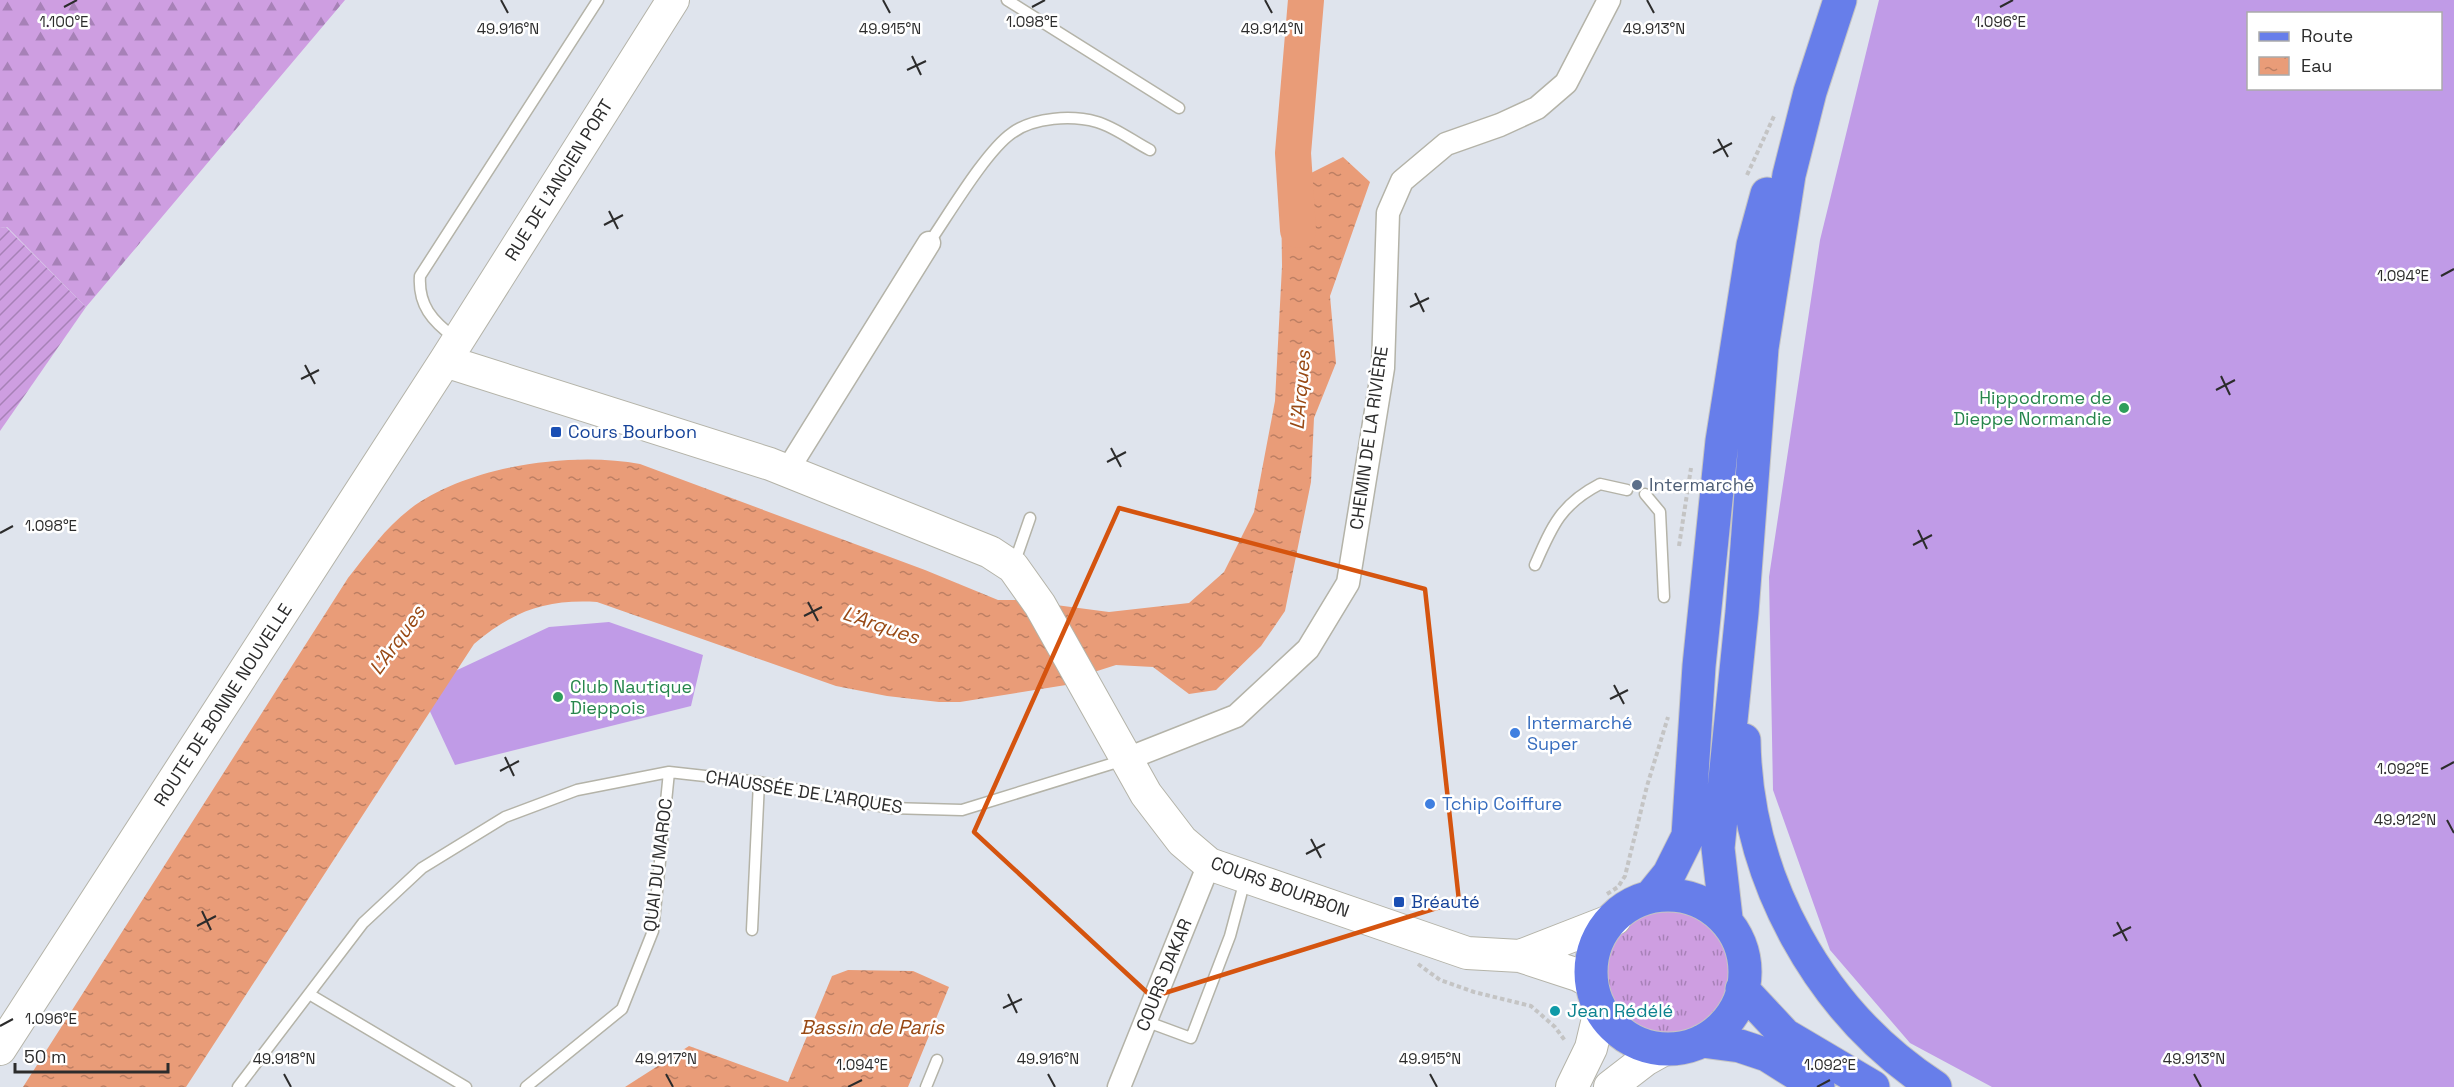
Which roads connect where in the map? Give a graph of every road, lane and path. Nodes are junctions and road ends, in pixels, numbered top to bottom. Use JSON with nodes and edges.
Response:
{"nodes":[{"id":1,"x":598,"y":0,"type":"edge"},
{"id":2,"x":673,"y":0,"type":"edge"},
{"id":3,"x":1007,"y":0,"type":"edge"},
{"id":4,"x":1609,"y":0,"type":"edge"},
{"id":5,"x":1840,"y":1,"type":"edge"},
{"id":6,"x":1179,"y":108,"type":"dead end"},
{"id":7,"x":1150,"y":150,"type":"dead end"},
{"id":8,"x":929,"y":243,"type":"joint"},
{"id":9,"x":451,"y":350,"type":"junction"},
{"id":10,"x":787,"y":471,"type":"junction"},
{"id":11,"x":1627,"y":490,"type":"dead end"},
{"id":12,"x":1645,"y":494,"type":"dead end"},
{"id":13,"x":1030,"y":518,"type":"dead end"},
{"id":14,"x":1535,"y":565,"type":"dead end"},
{"id":15,"x":1013,"y":567,"type":"junction"},
{"id":16,"x":1664,"y":597,"type":"dead end"},
{"id":17,"x":1742,"y":612,"type":"junction"},
{"id":18,"x":1127,"y":759,"type":"junction"},
{"id":19,"x":669,"y":772,"type":"junction"},
{"id":20,"x":759,"y":782,"type":"junction"},
{"id":21,"x":1209,"y":864,"type":"junction"},
{"id":22,"x":1246,"y":877,"type":"junction"},
{"id":23,"x":1652,"y":895,"type":"junction"},
{"id":24,"x":1726,"y":918,"type":"junction"},
{"id":25,"x":1615,"y":919,"type":"junction"},
{"id":26,"x":752,"y":930,"type":"dead end"},
{"id":27,"x":1520,"y":956,"type":"junction"},
{"id":28,"x":1414,"y":961,"type":"dead end"},
{"id":29,"x":1742,"y":989,"type":"junction"},
{"id":30,"x":309,"y":994,"type":"junction"},
{"id":31,"x":1596,"y":996,"type":"junction"},
{"id":32,"x":1145,"y":1021,"type":"junction"},
{"id":33,"x":1702,"y":1041,"type":"junction"},
{"id":34,"x":0,"y":1049,"type":"edge"},
{"id":35,"x":1663,"y":1050,"type":"junction"},
{"id":36,"x":937,"y":1060,"type":"dead end"},
{"id":37,"x":1578,"y":1076,"type":"edge"},
{"id":38,"x":238,"y":1087,"type":"edge"},
{"id":39,"x":466,"y":1087,"type":"edge"},
{"id":40,"x":526,"y":1087,"type":"edge"},
{"id":41,"x":926,"y":1087,"type":"edge"},
{"id":42,"x":1119,"y":1087,"type":"edge"},
{"id":43,"x":1611,"y":1087,"type":"edge"},
{"id":44,"x":1818,"y":1087,"type":"edge"},
{"id":45,"x":1872,"y":1087,"type":"edge"},
{"id":46,"x":1935,"y":1087,"type":"edge"}],
"edges":[{"from":1,"to":9,"type":"lane"},
{"from":2,"to":9,"type":"main road","name":"RUE DE L'ANCIEN PORT"},
{"from":3,"to":6,"type":"lane"},
{"from":4,"to":18,"type":"street","name":"CHEMIN DE LA RIVIÈRE"},
{"from":5,"to":17,"type":"main road"},
{"from":5,"to":23,"type":"main road"},
{"from":7,"to":8,"type":"lane"},
{"from":8,"to":10,"type":"street"},
{"from":9,"to":10,"type":"main road","name":"COURS BOURBON"},
{"from":9,"to":34,"type":"main road","name":"ROUTE DE BONNE NOUVELLE"},
{"from":10,"to":15,"type":"main road","name":"COURS BOURBON"},
{"from":11,"to":14,"type":"lane"},
{"from":12,"to":16,"type":"lane"},
{"from":13,"to":15,"type":"lane"},
{"from":15,"to":18,"type":"main road","name":"COURS BOURBON"},
{"from":17,"to":24,"type":"main road"},
{"from":17,"to":46,"type":"main road"},
{"from":18,"to":20,"type":"lane","name":"CHAUSSÉE DE L'ARQUES"},
{"from":18,"to":21,"type":"main road","name":"COURS BOURBON"},
{"from":19,"to":20,"type":"lane","name":"CHAUSSÉE DE L'ARQUES"},
{"from":19,"to":30,"type":"lane","name":"CHAUSSÉE DE L'ARQUES"},
{"from":19,"to":40,"type":"lane","name":"QUAI DU MAROC"},
{"from":20,"to":26,"type":"lane"},
{"from":21,"to":22,"type":"main road","name":"COURS BOURBON"},
{"from":21,"to":32,"type":"street","name":"COURS DAKAR"},
{"from":22,"to":27,"type":"main road","name":"COURS BOURBON"},
{"from":22,"to":32,"type":"lane"},
{"from":23,"to":24,"type":"main road"},
{"from":23,"to":25,"type":"main road"},
{"from":24,"to":29,"type":"main road"},
{"from":25,"to":27,"type":"main road","name":"COURS BOURBON"},
{"from":25,"to":31,"type":"main road"},
{"from":27,"to":31,"type":"main road","name":"COURS BOURBON"},
{"from":28,"to":37,"type":"path"},
{"from":29,"to":33,"type":"main road"},
{"from":29,"to":45,"type":"main road"},
{"from":30,"to":38,"type":"lane","name":"CHAUSSÉE DE L'ARQUES"},
{"from":30,"to":39,"type":"lane"},
{"from":31,"to":35,"type":"main road"},
{"from":31,"to":37,"type":"main road"},
{"from":32,"to":42,"type":"street","name":"COURS DAKAR"},
{"from":33,"to":35,"type":"main road"},
{"from":33,"to":44,"type":"main road"},
{"from":35,"to":43,"type":"main road"},
{"from":36,"to":41,"type":"lane"}]}
